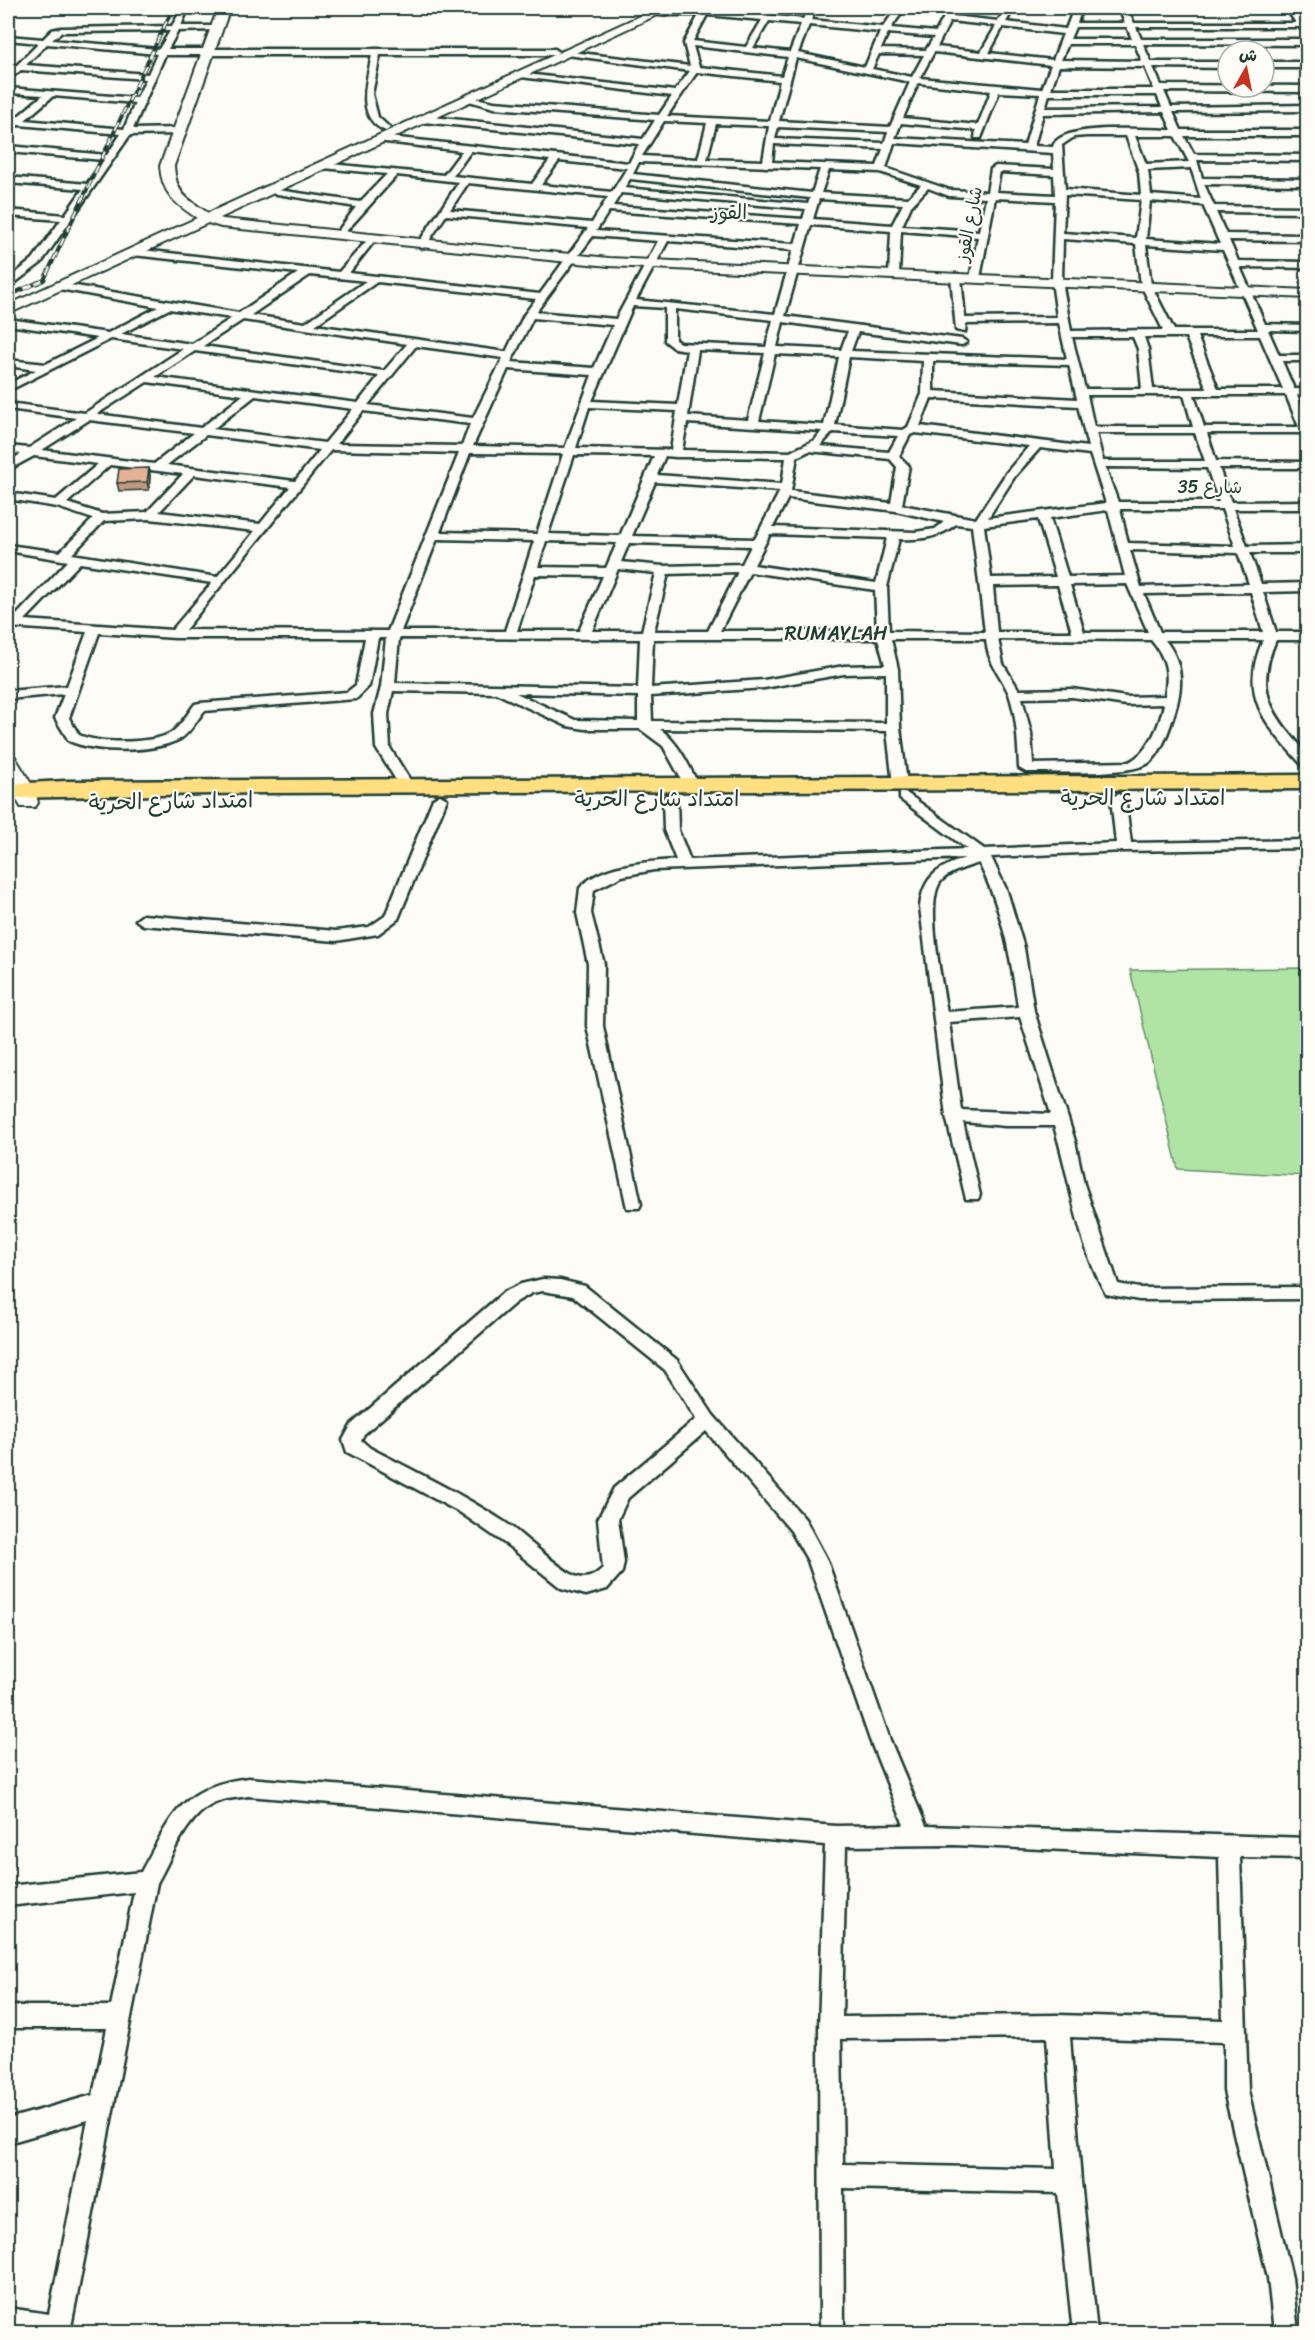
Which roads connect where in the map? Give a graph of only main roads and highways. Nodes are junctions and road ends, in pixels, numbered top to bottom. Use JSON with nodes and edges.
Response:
{"nodes":[{"id":1,"x":1308,"y":782,"type":"edge"},
{"id":2,"x":902,"y":790,"type":"junction"},
{"id":3,"x":1151,"y":790,"type":"junction"},
{"id":4,"x":17,"y":797,"type":"edge"},
{"id":5,"x":1308,"y":797,"type":"edge"}],
"edges":[{"from":1,"to":3,"type":"main road","name":"امتداد شارع الحرية"},
{"from":2,"to":3,"type":"main road","name":"امتداد شارع الحرية"},
{"from":2,"to":3,"type":"main road","name":"امتداد شارع الحرية"},
{"from":2,"to":4,"type":"main road","name":"امتداد شارع الحرية"},
{"from":2,"to":4,"type":"main road","name":"امتداد شارع الحرية"},
{"from":3,"to":5,"type":"main road","name":"امتداد شارع الحرية"}]}
